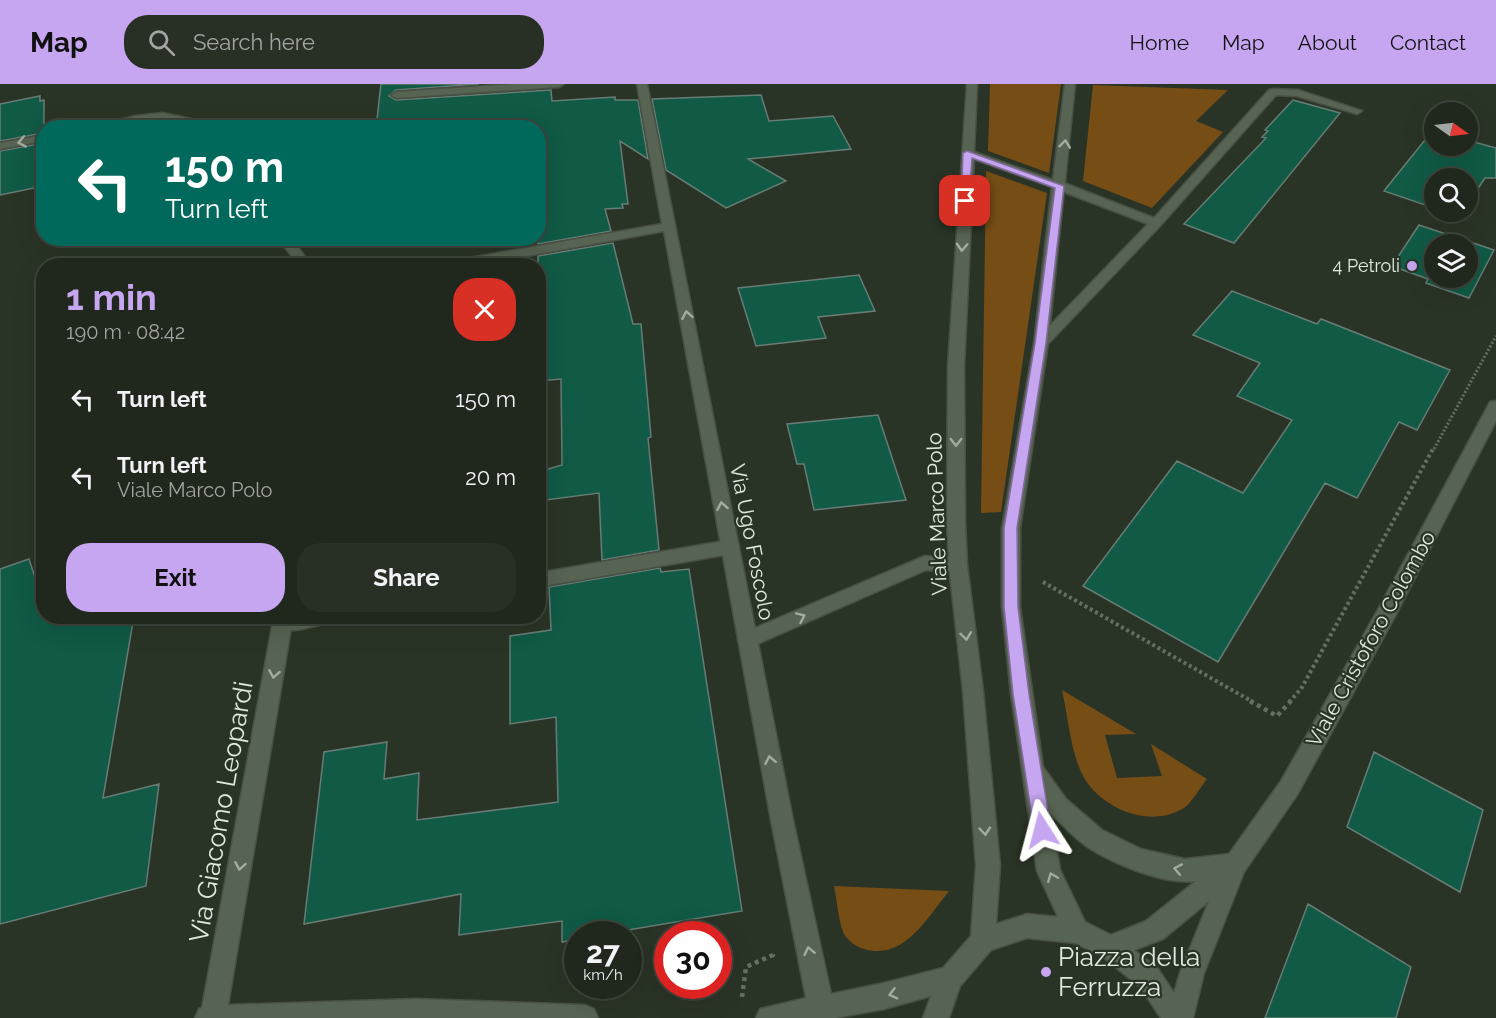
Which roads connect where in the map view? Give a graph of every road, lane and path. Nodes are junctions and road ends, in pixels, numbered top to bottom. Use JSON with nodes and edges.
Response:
{"nodes":[{"id":1,"x":559,"y":84,"type":"edge"},
{"id":2,"x":642,"y":84,"type":"edge"},
{"id":3,"x":972,"y":84,"type":"edge"},
{"id":4,"x":1070,"y":84,"type":"edge"},
{"id":5,"x":396,"y":95,"type":"dead end"},
{"id":6,"x":1357,"y":111,"type":"dead end"},
{"id":7,"x":139,"y":120,"type":"edge"},
{"id":8,"x":188,"y":120,"type":"edge"},
{"id":9,"x":36,"y":139,"type":"edge"},
{"id":10,"x":0,"y":146,"type":"edge"},
{"id":11,"x":967,"y":153,"type":"junction"},
{"id":12,"x":1060,"y":186,"type":"junction"},
{"id":13,"x":1156,"y":223,"type":"junction"},
{"id":14,"x":670,"y":226,"type":"junction"},
{"id":15,"x":290,"y":246,"type":"edge"},
{"id":16,"x":300,"y":258,"type":"edge"},
{"id":17,"x":492,"y":258,"type":"edge"},
{"id":18,"x":1041,"y":343,"type":"junction"},
{"id":19,"x":1496,"y":406,"type":"edge"},
{"id":20,"x":730,"y":547,"type":"junction"},
{"id":21,"x":958,"y":565,"type":"junction"},
{"id":22,"x":546,"y":579,"type":"edge"},
{"id":23,"x":282,"y":624,"type":"edge"},
{"id":24,"x":748,"y":640,"type":"junction"},
{"id":25,"x":1032,"y":769,"type":"junction"},
{"id":26,"x":1235,"y":865,"type":"junction"},
{"id":27,"x":1076,"y":931,"type":"junction"},
{"id":28,"x":983,"y":941,"type":"junction"},
{"id":29,"x":1111,"y":947,"type":"junction"},
{"id":30,"x":950,"y":978,"type":"junction"},
{"id":31,"x":821,"y":1008,"type":"junction"},
{"id":32,"x":211,"y":1018,"type":"edge"},
{"id":33,"x":585,"y":1018,"type":"edge"},
{"id":34,"x":769,"y":1018,"type":"edge"},
{"id":35,"x":936,"y":1018,"type":"edge"},
{"id":36,"x":1178,"y":1018,"type":"edge"}],
"edges":[{"from":1,"to":5,"type":"street"},
{"from":2,"to":14,"type":"street","name":"Via Ugo Foscolo"},
{"from":3,"to":11,"type":"street","name":"Viale Marco Polo"},
{"from":12,"to":4,"type":"street","one_way":true},
{"from":6,"to":13,"type":"street"},
{"from":7,"to":8,"type":"street"},
{"from":9,"to":10,"type":"street","one_way":true},
{"from":11,"to":12,"type":"street"},
{"from":11,"to":21,"type":"street","name":"Viale Marco Polo","one_way":true},
{"from":12,"to":13,"type":"street"},
{"from":12,"to":18,"type":"street"},
{"from":13,"to":18,"type":"street"},
{"from":14,"to":17,"type":"street"},
{"from":20,"to":14,"type":"street","name":"Via Ugo Foscolo","one_way":true},
{"from":15,"to":16,"type":"street"},
{"from":18,"to":25,"type":"street"},
{"from":19,"to":26,"type":"street","name":"Viale Cristoforo Colombo"},
{"from":20,"to":22,"type":"street"},
{"from":20,"to":24,"type":"street","name":"Via Ugo Foscolo"},
{"from":24,"to":21,"type":"street","one_way":true},
{"from":21,"to":28,"type":"street","name":"Viale Marco Polo","one_way":true},
{"from":23,"to":32,"type":"street","name":"Via Giacomo Leopardi","one_way":true},
{"from":31,"to":24,"type":"street","name":"Via Ugo Foscolo","one_way":true},
{"from":26,"to":25,"type":"street","one_way":true},
{"from":27,"to":25,"type":"street","one_way":true},
{"from":26,"to":29,"type":"street","name":"Viale Cristoforo Colombo"},
{"from":26,"to":36,"type":"street","name":"Viale Cristoforo Colombo"},
{"from":27,"to":28,"type":"street"},
{"from":27,"to":29,"type":"street"},
{"from":28,"to":30,"type":"street"},
{"from":29,"to":36,"type":"street"},
{"from":30,"to":31,"type":"street","one_way":true},
{"from":30,"to":35,"type":"street"},
{"from":31,"to":34,"type":"street"},
{"from":32,"to":33,"type":"street"}]}
